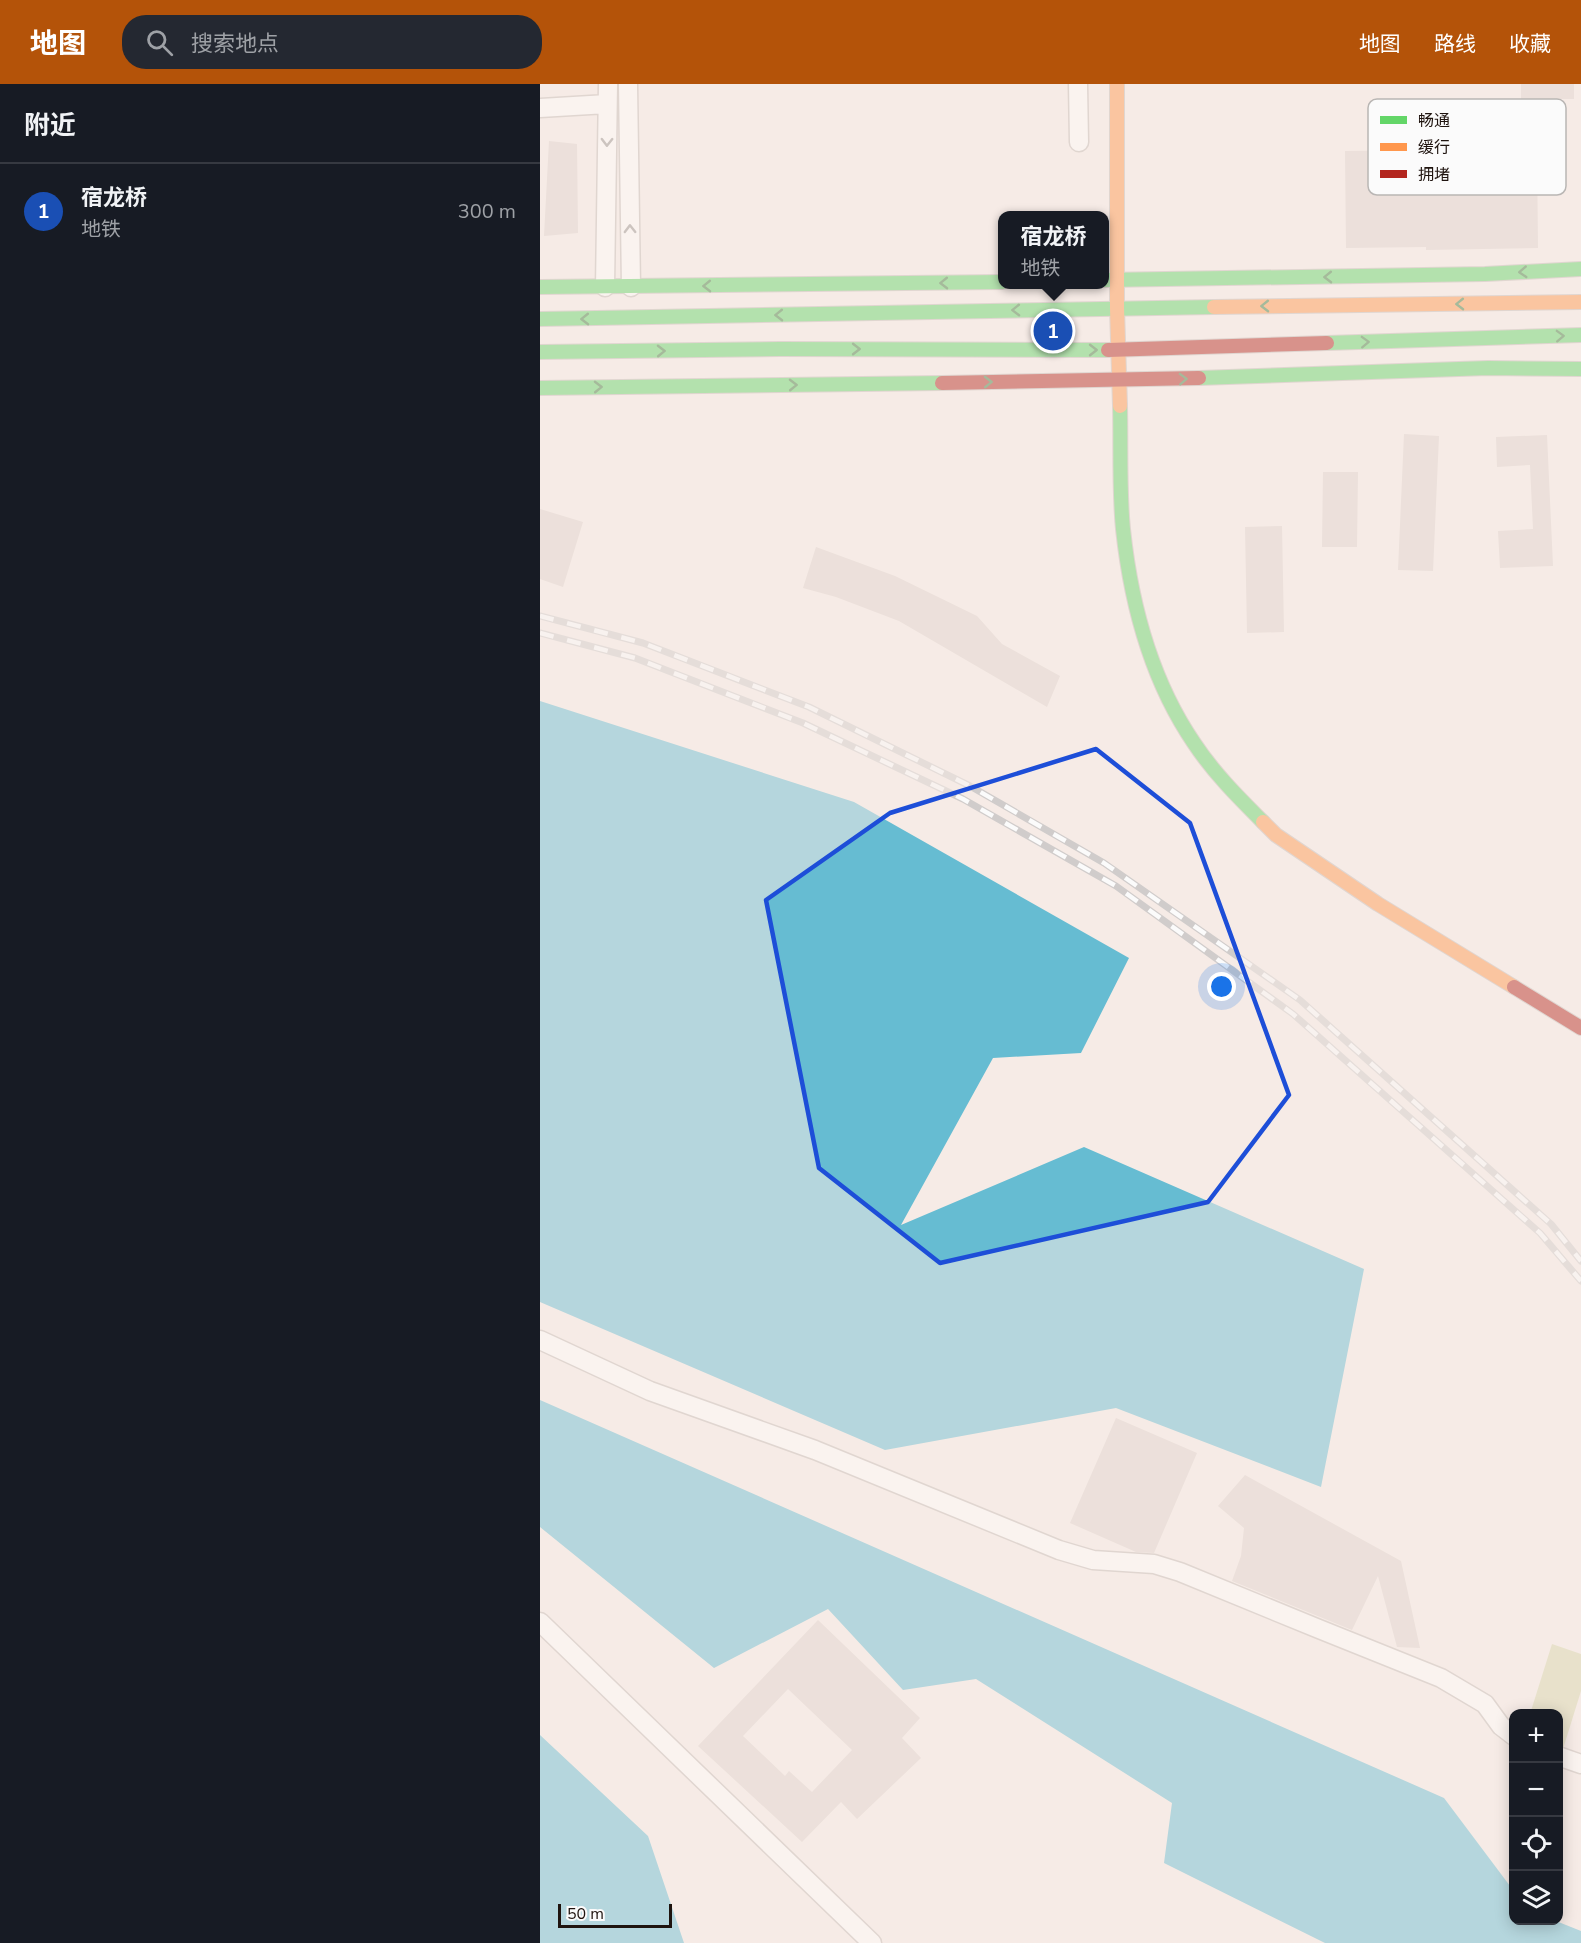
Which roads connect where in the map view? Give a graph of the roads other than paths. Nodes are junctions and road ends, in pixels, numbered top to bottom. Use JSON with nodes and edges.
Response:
{"nodes":[{"id":1,"x":608,"y":84,"type":"edge"},
{"id":2,"x":628,"y":84,"type":"edge"},
{"id":3,"x":1078,"y":84,"type":"edge"},
{"id":4,"x":1117,"y":84,"type":"edge"},
{"id":5,"x":608,"y":104,"type":"junction"},
{"id":6,"x":540,"y":108,"type":"edge"},
{"id":7,"x":1079,"y":141,"type":"dead end"},
{"id":8,"x":1581,"y":269,"type":"edge"},
{"id":9,"x":1111,"y":280,"type":"edge"},
{"id":10,"x":998,"y":282,"type":"edge"},
{"id":11,"x":540,"y":287,"type":"edge"},
{"id":12,"x":605,"y":287,"type":"junction"},
{"id":13,"x":631,"y":287,"type":"junction"},
{"id":14,"x":1581,"y":302,"type":"edge"},
{"id":15,"x":1117,"y":308,"type":"junction"},
{"id":16,"x":540,"y":320,"type":"edge"},
{"id":17,"x":1581,"y":335,"type":"edge"},
{"id":18,"x":1118,"y":350,"type":"junction"},
{"id":19,"x":540,"y":352,"type":"edge"},
{"id":20,"x":1581,"y":369,"type":"edge"},
{"id":21,"x":1119,"y":381,"type":"junction"},
{"id":22,"x":540,"y":388,"type":"edge"},
{"id":23,"x":1581,"y":1028,"type":"edge"},
{"id":24,"x":540,"y":1340,"type":"edge"},
{"id":25,"x":540,"y":1623,"type":"edge"},
{"id":26,"x":1509,"y":1732,"type":"edge"},
{"id":27,"x":1563,"y":1758,"type":"edge"},
{"id":28,"x":1581,"y":1764,"type":"edge"},
{"id":29,"x":872,"y":1943,"type":"edge"}],
"edges":[{"from":1,"to":5,"type":"street"},
{"from":13,"to":2,"type":"street","one_way":true},
{"from":3,"to":7,"type":"street"},
{"from":4,"to":9,"type":"street"},
{"from":5,"to":6,"type":"street"},
{"from":5,"to":12,"type":"street","one_way":true},
{"from":8,"to":9,"type":"street","one_way":true},
{"from":9,"to":15,"type":"street"},
{"from":10,"to":13,"type":"street","one_way":true},
{"from":11,"to":12,"type":"street"},
{"from":12,"to":13,"type":"street"},
{"from":14,"to":15,"type":"street","one_way":true},
{"from":15,"to":16,"type":"street","one_way":true},
{"from":15,"to":18,"type":"street"},
{"from":18,"to":17,"type":"street","one_way":true},
{"from":19,"to":18,"type":"street","one_way":true},
{"from":18,"to":21,"type":"street"},
{"from":21,"to":20,"type":"street","one_way":true},
{"from":22,"to":21,"type":"street","one_way":true},
{"from":21,"to":23,"type":"street"},
{"from":24,"to":26,"type":"street"},
{"from":25,"to":29,"type":"street"},
{"from":27,"to":28,"type":"street"}]}
